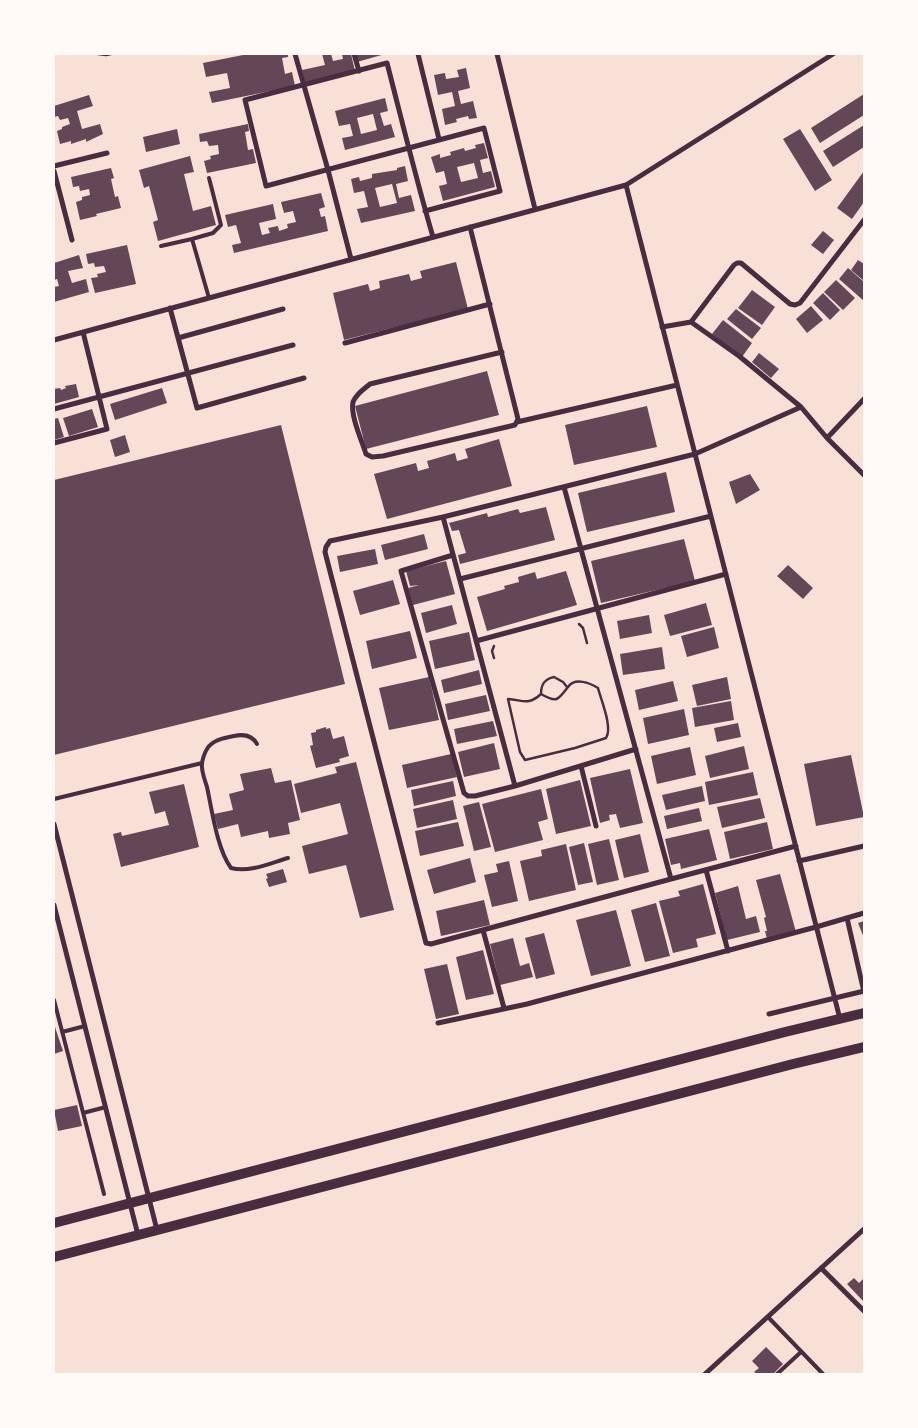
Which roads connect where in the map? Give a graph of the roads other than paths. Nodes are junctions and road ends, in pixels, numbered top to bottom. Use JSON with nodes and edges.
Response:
{"nodes":[{"id":1,"x":295,"y":54,"type":"edge"},
{"id":2,"x":354,"y":54,"type":"edge"},
{"id":3,"x":418,"y":54,"type":"edge"},
{"id":4,"x":497,"y":54,"type":"edge"},
{"id":5,"x":834,"y":54,"type":"edge"},
{"id":6,"x":359,"y":71,"type":"junction"},
{"id":7,"x":305,"y":84,"type":"junction"},
{"id":8,"x":439,"y":139,"type":"junction"},
{"id":9,"x":408,"y":147,"type":"junction"},
{"id":10,"x":107,"y":153,"type":"dead end"},
{"id":11,"x":54,"y":166,"type":"edge"},
{"id":12,"x":54,"y":170,"type":"edge"},
{"id":13,"x":328,"y":170,"type":"junction"},
{"id":14,"x":209,"y":178,"type":"dead end"},
{"id":15,"x":626,"y":185,"type":"junction"},
{"id":16,"x":535,"y":209,"type":"junction"},
{"id":17,"x":426,"y":211,"type":"junction"},
{"id":18,"x":864,"y":220,"type":"edge"},
{"id":19,"x":470,"y":227,"type":"junction"},
{"id":20,"x":433,"y":237,"type":"junction"},
{"id":21,"x":72,"y":240,"type":"dead end"},
{"id":22,"x":192,"y":240,"type":"junction"},
{"id":23,"x":161,"y":246,"type":"dead end"},
{"id":24,"x":350,"y":259,"type":"junction"},
{"id":25,"x":209,"y":298,"type":"junction"},
{"id":26,"x":490,"y":304,"type":"junction"},
{"id":27,"x":170,"y":308,"type":"junction"},
{"id":28,"x":283,"y":309,"type":"dead end"},
{"id":29,"x":692,"y":322,"type":"junction"},
{"id":30,"x":662,"y":327,"type":"junction"},
{"id":31,"x":83,"y":332,"type":"junction"},
{"id":32,"x":178,"y":338,"type":"junction"},
{"id":33,"x":54,"y":340,"type":"edge"},
{"id":34,"x":345,"y":343,"type":"dead end"},
{"id":35,"x":293,"y":344,"type":"dead end"},
{"id":36,"x":502,"y":352,"type":"junction"},
{"id":37,"x":187,"y":374,"type":"junction"},
{"id":38,"x":304,"y":378,"type":"dead end"},
{"id":39,"x":677,"y":385,"type":"junction"},
{"id":40,"x":99,"y":397,"type":"junction"},
{"id":41,"x":864,"y":399,"type":"edge"},
{"id":42,"x":801,"y":407,"type":"junction"},
{"id":43,"x":54,"y":409,"type":"edge"},
{"id":44,"x":517,"y":422,"type":"junction"},
{"id":45,"x":827,"y":438,"type":"junction"},
{"id":46,"x":54,"y":443,"type":"edge"},
{"id":47,"x":695,"y":454,"type":"junction"},
{"id":48,"x":864,"y":475,"type":"edge"},
{"id":49,"x":564,"y":487,"type":"junction"},
{"id":50,"x":711,"y":516,"type":"junction"},
{"id":51,"x":443,"y":517,"type":"junction"},
{"id":52,"x":581,"y":549,"type":"junction"},
{"id":53,"x":453,"y":555,"type":"junction"},
{"id":54,"x":726,"y":574,"type":"junction"},
{"id":55,"x":460,"y":579,"type":"junction"},
{"id":56,"x":597,"y":608,"type":"junction"},
{"id":57,"x":476,"y":641,"type":"junction"},
{"id":58,"x":257,"y":744,"type":"dead end"},
{"id":59,"x":636,"y":749,"type":"junction"},
{"id":60,"x":202,"y":763,"type":"junction"},
{"id":61,"x":580,"y":766,"type":"junction"},
{"id":62,"x":516,"y":786,"type":"junction"},
{"id":63,"x":54,"y":799,"type":"edge"},
{"id":64,"x":54,"y":824,"type":"edge"},
{"id":65,"x":596,"y":826,"type":"dead end"},
{"id":66,"x":796,"y":846,"type":"junction"},
{"id":67,"x":864,"y":846,"type":"edge"},
{"id":68,"x":288,"y":858,"type":"dead end"},
{"id":69,"x":799,"y":861,"type":"junction"},
{"id":70,"x":706,"y":870,"type":"junction"},
{"id":71,"x":671,"y":879,"type":"junction"},
{"id":72,"x":54,"y":905,"type":"edge"},
{"id":73,"x":864,"y":913,"type":"edge"},
{"id":74,"x":847,"y":918,"type":"junction"},
{"id":75,"x":816,"y":928,"type":"junction"},
{"id":76,"x":483,"y":930,"type":"junction"},
{"id":77,"x":61,"y":932,"type":"junction"},
{"id":78,"x":54,"y":934,"type":"edge"},
{"id":79,"x":728,"y":951,"type":"junction"},
{"id":80,"x":864,"y":992,"type":"edge"},
{"id":81,"x":834,"y":998,"type":"junction"},
{"id":82,"x":54,"y":1000,"type":"edge"},
{"id":83,"x":504,"y":1008,"type":"junction"},
{"id":84,"x":864,"y":1013,"type":"edge"},
{"id":85,"x":769,"y":1014,"type":"dead end"},
{"id":86,"x":840,"y":1019,"type":"junction"},
{"id":87,"x":438,"y":1024,"type":"dead end"},
{"id":88,"x":85,"y":1026,"type":"junction"},
{"id":89,"x":62,"y":1032,"type":"junction"},
{"id":90,"x":864,"y":1047,"type":"edge"},
{"id":91,"x":106,"y":1107,"type":"junction"},
{"id":92,"x":83,"y":1113,"type":"junction"},
{"id":93,"x":104,"y":1194,"type":"dead end"},
{"id":94,"x":148,"y":1198,"type":"junction"},
{"id":95,"x":130,"y":1203,"type":"junction"},
{"id":96,"x":54,"y":1223,"type":"edge"},
{"id":97,"x":864,"y":1229,"type":"edge"},
{"id":98,"x":156,"y":1230,"type":"junction"},
{"id":99,"x":138,"y":1235,"type":"junction"},
{"id":100,"x":54,"y":1257,"type":"edge"},
{"id":101,"x":821,"y":1268,"type":"junction"},
{"id":102,"x":864,"y":1311,"type":"edge"},
{"id":103,"x":768,"y":1317,"type":"junction"},
{"id":104,"x":801,"y":1352,"type":"junction"},
{"id":105,"x":705,"y":1374,"type":"edge"},
{"id":106,"x":776,"y":1374,"type":"edge"},
{"id":107,"x":822,"y":1374,"type":"edge"}],
"edges":[{"from":1,"to":7,"type":"street"},
{"from":2,"to":6,"type":"street"},
{"from":3,"to":8,"type":"street"},
{"from":4,"to":16,"type":"street"},
{"from":5,"to":15,"type":"street"},
{"from":6,"to":7,"type":"street"},
{"from":6,"to":9,"type":"street"},
{"from":7,"to":13,"type":"street"},
{"from":7,"to":13,"type":"street"},
{"from":8,"to":9,"type":"street"},
{"from":8,"to":17,"type":"street"},
{"from":9,"to":13,"type":"street"},
{"from":9,"to":17,"type":"street"},
{"from":10,"to":11,"type":"street"},
{"from":12,"to":21,"type":"street"},
{"from":13,"to":24,"type":"street"},
{"from":14,"to":22,"type":"lane"},
{"from":15,"to":16,"type":"street"},
{"from":15,"to":30,"type":"street"},
{"from":16,"to":19,"type":"street"},
{"from":17,"to":20,"type":"street"},
{"from":18,"to":29,"type":"street"},
{"from":19,"to":20,"type":"street"},
{"from":19,"to":26,"type":"street"},
{"from":20,"to":24,"type":"street"},
{"from":22,"to":23,"type":"lane"},
{"from":22,"to":25,"type":"lane"},
{"from":24,"to":25,"type":"street"},
{"from":25,"to":27,"type":"street"},
{"from":26,"to":34,"type":"street"},
{"from":26,"to":36,"type":"street"},
{"from":27,"to":31,"type":"street"},
{"from":27,"to":32,"type":"street"},
{"from":28,"to":32,"type":"street"},
{"from":29,"to":30,"type":"street"},
{"from":29,"to":42,"type":"street"},
{"from":30,"to":39,"type":"street"},
{"from":31,"to":33,"type":"street"},
{"from":31,"to":40,"type":"street"},
{"from":32,"to":37,"type":"street"},
{"from":35,"to":37,"type":"street"},
{"from":36,"to":44,"type":"street"},
{"from":36,"to":44,"type":"street"},
{"from":37,"to":38,"type":"street"},
{"from":37,"to":40,"type":"street"},
{"from":39,"to":44,"type":"street"},
{"from":39,"to":47,"type":"street"},
{"from":40,"to":43,"type":"street"},
{"from":40,"to":46,"type":"street"},
{"from":41,"to":45,"type":"street"},
{"from":42,"to":45,"type":"street"},
{"from":42,"to":47,"type":"street"},
{"from":45,"to":48,"type":"street"},
{"from":47,"to":49,"type":"street"},
{"from":47,"to":50,"type":"street"},
{"from":49,"to":51,"type":"street"},
{"from":49,"to":52,"type":"street"},
{"from":50,"to":52,"type":"street"},
{"from":50,"to":54,"type":"street"},
{"from":51,"to":53,"type":"street"},
{"from":51,"to":76,"type":"street"},
{"from":52,"to":55,"type":"street"},
{"from":52,"to":56,"type":"street"},
{"from":53,"to":55,"type":"street"},
{"from":53,"to":62,"type":"street"},
{"from":54,"to":56,"type":"street"},
{"from":54,"to":66,"type":"street"},
{"from":55,"to":57,"type":"street"},
{"from":56,"to":57,"type":"street"},
{"from":56,"to":59,"type":"street"},
{"from":57,"to":62,"type":"street"},
{"from":58,"to":60,"type":"lane"},
{"from":59,"to":61,"type":"street"},
{"from":59,"to":71,"type":"street"},
{"from":60,"to":63,"type":"lane"},
{"from":60,"to":68,"type":"lane"},
{"from":61,"to":62,"type":"street"},
{"from":61,"to":65,"type":"street"},
{"from":64,"to":94,"type":"street"},
{"from":66,"to":69,"type":"street"},
{"from":66,"to":70,"type":"street"},
{"from":67,"to":69,"type":"street"},
{"from":69,"to":75,"type":"street"},
{"from":70,"to":71,"type":"street"},
{"from":70,"to":79,"type":"street"},
{"from":71,"to":76,"type":"street"},
{"from":72,"to":77,"type":"street"},
{"from":73,"to":74,"type":"street"},
{"from":74,"to":75,"type":"street"},
{"from":74,"to":80,"type":"street"},
{"from":75,"to":79,"type":"street"},
{"from":75,"to":81,"type":"street"},
{"from":76,"to":83,"type":"street"},
{"from":77,"to":78,"type":"lane"},
{"from":77,"to":88,"type":"street"},
{"from":79,"to":83,"type":"street"},
{"from":80,"to":81,"type":"street"},
{"from":81,"to":85,"type":"street"},
{"from":81,"to":86,"type":"street"},
{"from":82,"to":89,"type":"lane"},
{"from":83,"to":87,"type":"street"},
{"from":84,"to":86,"type":"main road"},
{"from":86,"to":94,"type":"main road"},
{"from":88,"to":89,"type":"lane"},
{"from":88,"to":91,"type":"street"},
{"from":89,"to":92,"type":"lane"},
{"from":90,"to":98,"type":"main road"},
{"from":91,"to":92,"type":"lane"},
{"from":91,"to":95,"type":"street"},
{"from":92,"to":93,"type":"lane"},
{"from":94,"to":95,"type":"main road"},
{"from":94,"to":98,"type":"street"},
{"from":95,"to":96,"type":"main road"},
{"from":95,"to":99,"type":"street"},
{"from":97,"to":101,"type":"street"},
{"from":98,"to":99,"type":"main road"},
{"from":99,"to":100,"type":"main road"},
{"from":101,"to":102,"type":"street"},
{"from":101,"to":103,"type":"street"},
{"from":103,"to":104,"type":"lane"},
{"from":103,"to":105,"type":"street"},
{"from":104,"to":106,"type":"lane"},
{"from":104,"to":107,"type":"lane"}]}
